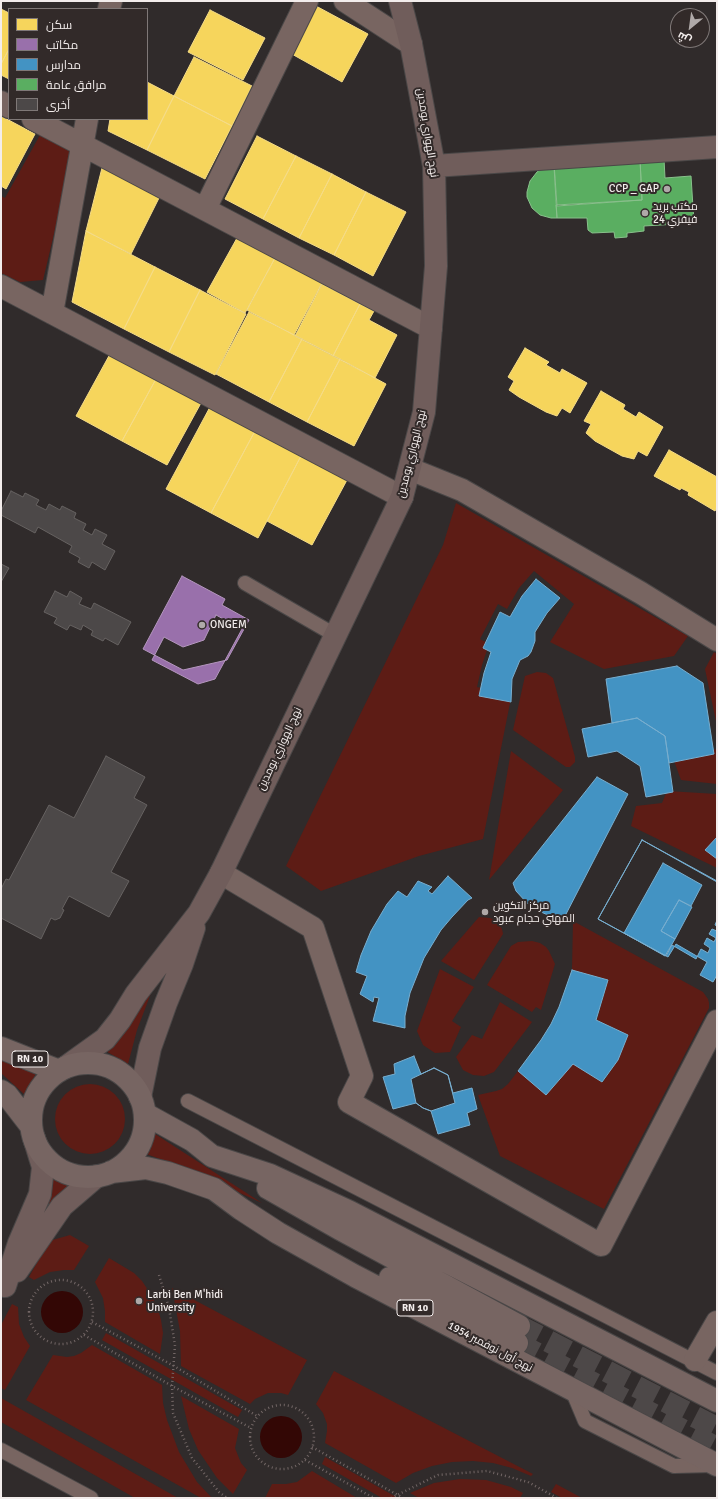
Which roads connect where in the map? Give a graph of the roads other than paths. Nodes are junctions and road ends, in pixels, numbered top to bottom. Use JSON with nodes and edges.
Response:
{"nodes":[{"id":1,"x":307,"y":1,"type":"edge"},
{"id":2,"x":345,"y":1,"type":"edge"},
{"id":3,"x":400,"y":1,"type":"edge"},
{"id":4,"x":411,"y":44,"type":"junction"},
{"id":5,"x":35,"y":120,"type":"edge"},
{"id":6,"x":87,"y":120,"type":"edge"},
{"id":7,"x":82,"y":145,"type":"junction"},
{"id":8,"x":717,"y":147,"type":"edge"},
{"id":9,"x":434,"y":166,"type":"junction"},
{"id":10,"x":205,"y":209,"type":"junction"},
{"id":11,"x":1,"y":286,"type":"edge"},
{"id":12,"x":52,"y":313,"type":"junction"},
{"id":13,"x":431,"y":328,"type":"junction"},
{"id":14,"x":410,"y":469,"type":"junction"},
{"id":15,"x":402,"y":497,"type":"junction"},
{"id":16,"x":245,"y":583,"type":"dead end"},
{"id":17,"x":335,"y":635,"type":"junction"},
{"id":18,"x":717,"y":640,"type":"edge"},
{"id":19,"x":221,"y":873,"type":"junction"},
{"id":20,"x":199,"y":913,"type":"junction"},
{"id":21,"x":717,"y":1021,"type":"edge"},
{"id":22,"x":1,"y":1048,"type":"edge"},
{"id":23,"x":62,"y":1069,"type":"junction"},
{"id":24,"x":1,"y":1091,"type":"edge"},
{"id":25,"x":188,"y":1101,"type":"dead end"},
{"id":26,"x":143,"y":1105,"type":"junction"},
{"id":27,"x":33,"y":1132,"type":"junction"},
{"id":28,"x":212,"y":1156,"type":"junction"},
{"id":29,"x":104,"y":1174,"type":"junction"},
{"id":30,"x":214,"y":1189,"type":"junction"},
{"id":31,"x":3,"y":1290,"type":"edge"},
{"id":32,"x":717,"y":1322,"type":"edge"},
{"id":33,"x":695,"y":1360,"type":"junction"},
{"id":34,"x":717,"y":1372,"type":"edge"},
{"id":35,"x":717,"y":1401,"type":"edge"},
{"id":36,"x":1,"y":1450,"type":"edge"},
{"id":37,"x":717,"y":1465,"type":"edge"},
{"id":38,"x":91,"y":1498,"type":"edge"}],
"edges":[{"from":1,"to":10,"type":"street"},
{"from":2,"to":4,"type":"street"},
{"from":3,"to":4,"type":"main road","name":"نهج الهواري بومدين"},
{"from":4,"to":9,"type":"main road","name":"نهج الهواري بومدين"},
{"from":5,"to":7,"type":"street"},
{"from":6,"to":7,"type":"street"},
{"from":7,"to":10,"type":"street"},
{"from":7,"to":12,"type":"street"},
{"from":8,"to":9,"type":"main road"},
{"from":9,"to":13,"type":"main road","name":"نهج الهواري بومدين"},
{"from":10,"to":13,"type":"street"},
{"from":11,"to":12,"type":"street"},
{"from":12,"to":15,"type":"street"},
{"from":13,"to":14,"type":"main road","name":"نهج الهواري بومدين"},
{"from":14,"to":15,"type":"main road","name":"نهج الهواري بومدين"},
{"from":14,"to":18,"type":"street"},
{"from":15,"to":17,"type":"main road","name":"نهج الهواري بومدين"},
{"from":16,"to":17,"type":"lane"},
{"from":17,"to":19,"type":"main road","name":"نهج الهواري بومدين"},
{"from":19,"to":20,"type":"main road","name":"نهج الهواري بومدين"},
{"from":19,"to":21,"type":"street"},
{"from":20,"to":23,"type":"main road"},
{"from":20,"to":26,"type":"main road"},
{"from":22,"to":23,"type":"main road","number":"RN 10"},
{"from":23,"to":26,"type":"main road"},
{"from":23,"to":27,"type":"main road"},
{"from":24,"to":27,"type":"main road"},
{"from":25,"to":33,"type":"lane"},
{"from":26,"to":28,"type":"main road","number":"RN 10"},
{"from":26,"to":29,"type":"main road"},
{"from":27,"to":29,"type":"main road"},
{"from":27,"to":31,"type":"main road"},
{"from":28,"to":30,"type":"main road","number":"RN 10"},
{"from":28,"to":35,"type":"main road","number":"RN 10"},
{"from":29,"to":30,"type":"main road","name":"نهج أول نوفمبر 1954","number":"RN 10"},
{"from":29,"to":31,"type":"main road"},
{"from":30,"to":37,"type":"main road","name":"نهج أول نوفمبر 1954","number":"RN 10"},
{"from":32,"to":33,"type":"street"},
{"from":33,"to":34,"type":"lane"},
{"from":36,"to":38,"type":"lane"}]}
